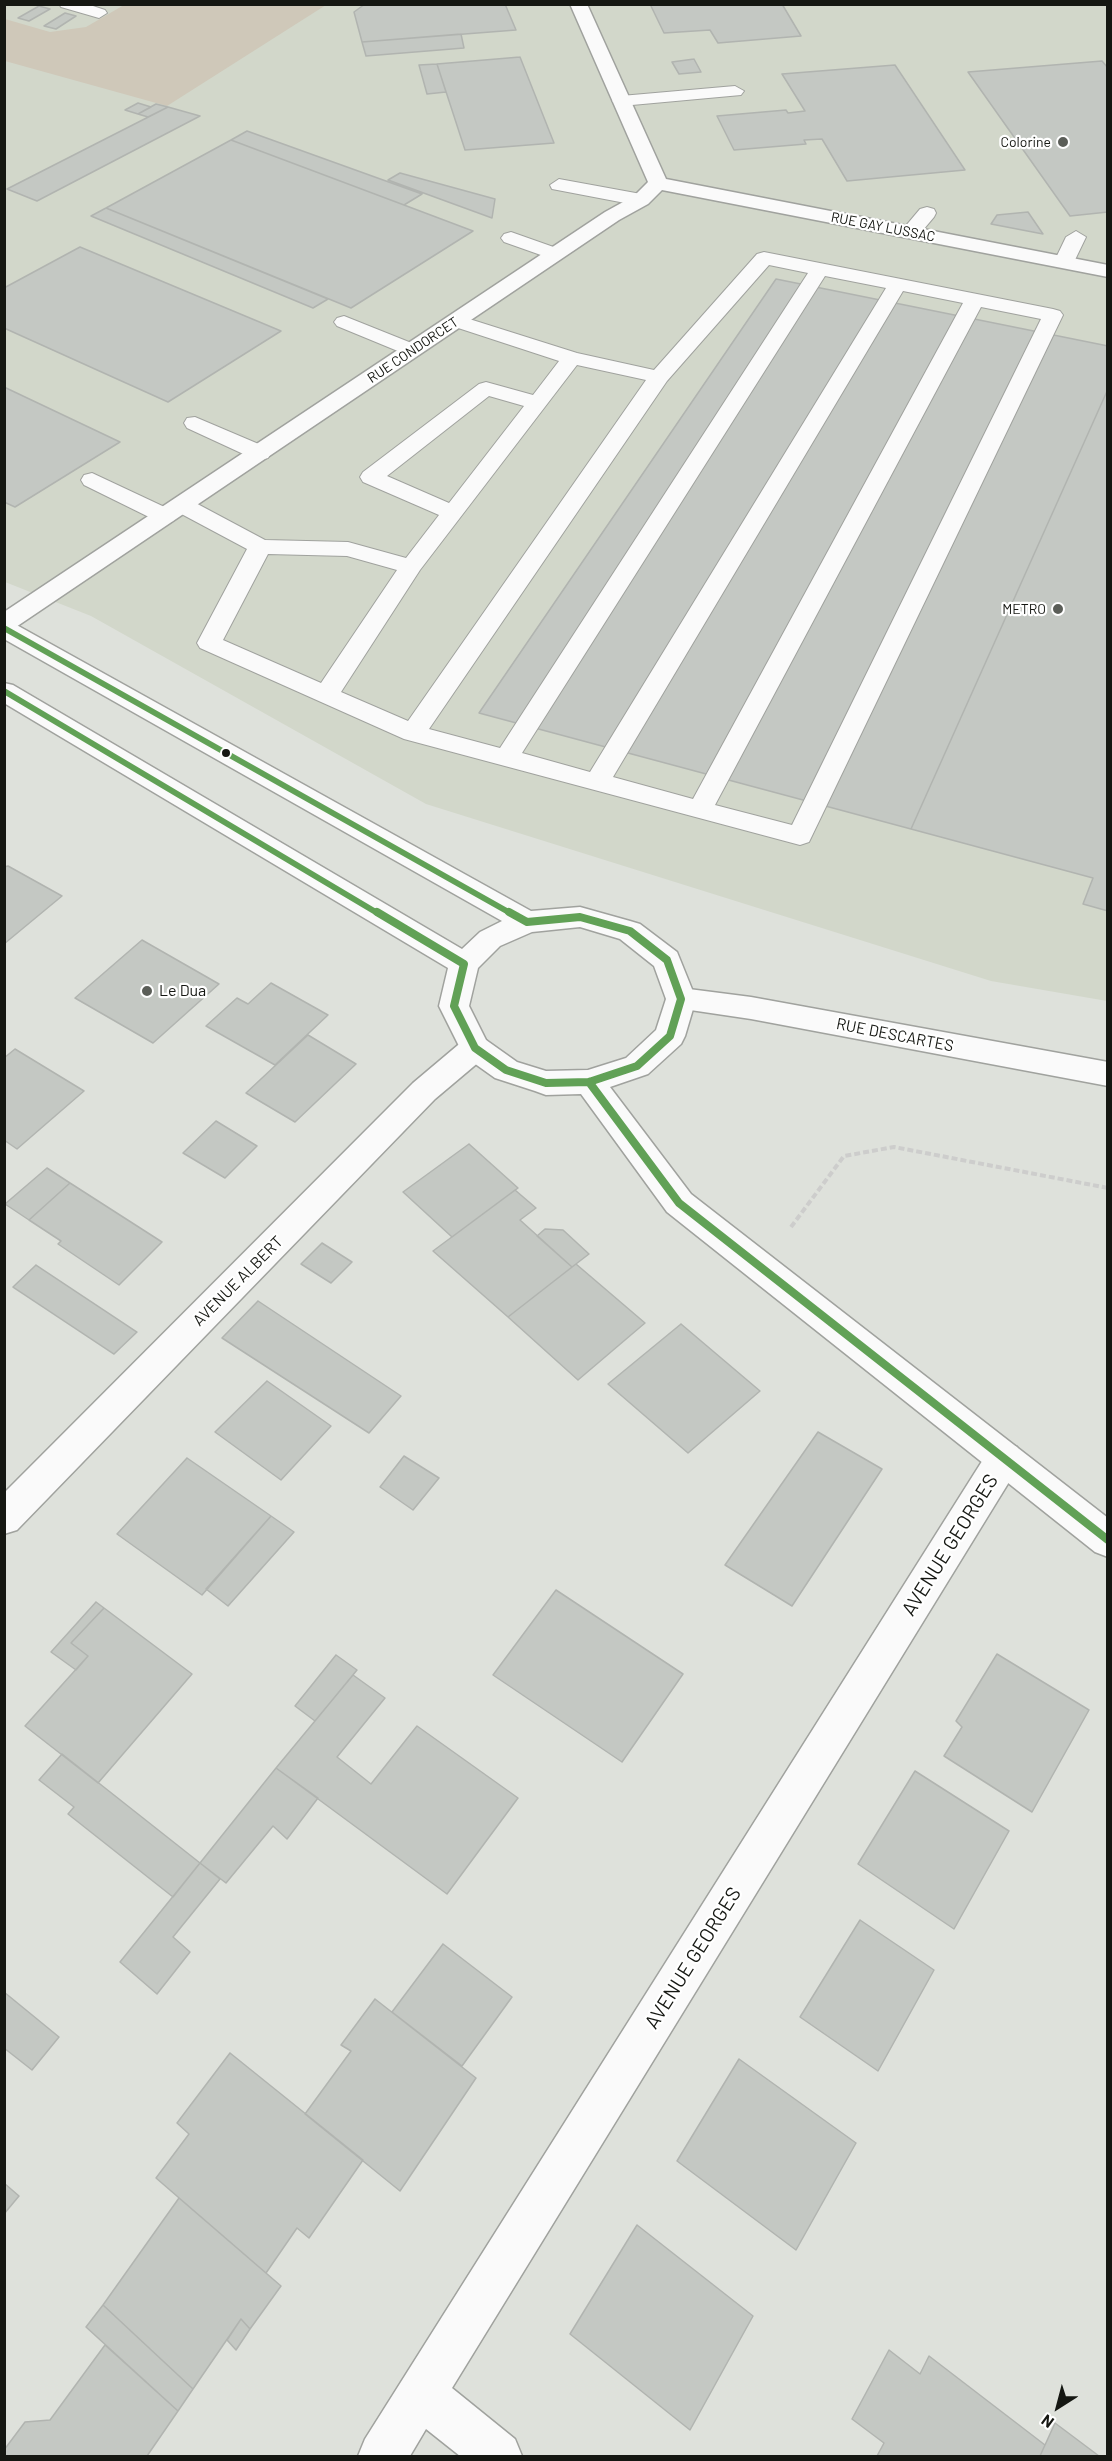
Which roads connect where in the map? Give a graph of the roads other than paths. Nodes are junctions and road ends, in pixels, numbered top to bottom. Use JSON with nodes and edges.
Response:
{"nodes":[{"id":1,"x":67,"y":4,"type":"edge"},
{"id":2,"x":578,"y":4,"type":"edge"},
{"id":3,"x":99,"y":13,"type":"dead end"},
{"id":4,"x":735,"y":91,"type":"dead end"},
{"id":5,"x":621,"y":101,"type":"junction"},
{"id":6,"x":658,"y":183,"type":"junction"},
{"id":7,"x":560,"y":185,"type":"dead end"},
{"id":8,"x":641,"y":200,"type":"junction"},
{"id":9,"x":927,"y":213,"type":"dead end"},
{"id":10,"x":911,"y":232,"type":"junction"},
{"id":11,"x":1076,"y":237,"type":"dead end"},
{"id":12,"x":511,"y":238,"type":"dead end"},
{"id":13,"x":555,"y":254,"type":"junction"},
{"id":14,"x":1064,"y":262,"type":"junction"},
{"id":15,"x":820,"y":269,"type":"junction"},
{"id":16,"x":1107,"y":271,"type":"edge"},
{"id":17,"x":898,"y":284,"type":"junction"},
{"id":18,"x":975,"y":300,"type":"junction"},
{"id":19,"x":456,"y":321,"type":"junction"},
{"id":20,"x":344,"y":322,"type":"dead end"},
{"id":21,"x":412,"y":350,"type":"junction"},
{"id":22,"x":572,"y":358,"type":"junction"},
{"id":23,"x":659,"y":377,"type":"junction"},
{"id":24,"x":538,"y":403,"type":"junction"},
{"id":25,"x":195,"y":423,"type":"dead end"},
{"id":26,"x":260,"y":453,"type":"junction"},
{"id":27,"x":92,"y":480,"type":"dead end"},
{"id":28,"x":173,"y":510,"type":"junction"},
{"id":29,"x":453,"y":513,"type":"junction"},
{"id":30,"x":260,"y":547,"type":"junction"},
{"id":31,"x":411,"y":567,"type":"junction"},
{"id":32,"x":4,"y":626,"type":"edge"},
{"id":33,"x":4,"y":691,"type":"edge"},
{"id":34,"x":326,"y":695,"type":"junction"},
{"id":35,"x":413,"y":733,"type":"junction"},
{"id":36,"x":506,"y":758,"type":"junction"},
{"id":37,"x":597,"y":782,"type":"junction"},
{"id":38,"x":700,"y":809,"type":"junction"},
{"id":39,"x":527,"y":922,"type":"junction"},
{"id":40,"x":464,"y":964,"type":"junction"},
{"id":41,"x":681,"y":999,"type":"junction"},
{"id":42,"x":475,"y":1048,"type":"junction"},
{"id":43,"x":1107,"y":1074,"type":"edge"},
{"id":44,"x":589,"y":1083,"type":"junction"},
{"id":45,"x":1004,"y":1458,"type":"junction"},
{"id":46,"x":4,"y":1518,"type":"edge"},
{"id":47,"x":1107,"y":1540,"type":"edge"},
{"id":48,"x":422,"y":2395,"type":"junction"},
{"id":49,"x":382,"y":2457,"type":"edge"},
{"id":50,"x":498,"y":2457,"type":"edge"}],
"edges":[{"from":1,"to":3,"type":"lane"},
{"from":2,"to":5,"type":"street"},
{"from":4,"to":5,"type":"lane"},
{"from":5,"to":6,"type":"street"},
{"from":6,"to":8,"type":"street","name":"RUE CONDORCET"},
{"from":6,"to":10,"type":"street","name":"RUE GAY LUSSAC"},
{"from":7,"to":8,"type":"lane"},
{"from":8,"to":13,"type":"street","name":"RUE CONDORCET"},
{"from":9,"to":10,"type":"lane"},
{"from":10,"to":14,"type":"street","name":"RUE GAY LUSSAC"},
{"from":11,"to":14,"type":"lane"},
{"from":12,"to":13,"type":"lane"},
{"from":13,"to":19,"type":"street","name":"RUE CONDORCET"},
{"from":14,"to":16,"type":"street","name":"RUE GAY LUSSAC"},
{"from":15,"to":17,"type":"lane"},
{"from":15,"to":23,"type":"lane"},
{"from":15,"to":36,"type":"lane"},
{"from":17,"to":18,"type":"lane"},
{"from":17,"to":37,"type":"lane"},
{"from":18,"to":38,"type":"lane"},
{"from":18,"to":38,"type":"lane"},
{"from":19,"to":21,"type":"street","name":"RUE CONDORCET"},
{"from":19,"to":22,"type":"lane"},
{"from":20,"to":21,"type":"lane"},
{"from":21,"to":26,"type":"street","name":"RUE CONDORCET"},
{"from":22,"to":23,"type":"lane"},
{"from":22,"to":24,"type":"lane"},
{"from":23,"to":35,"type":"lane"},
{"from":24,"to":29,"type":"lane"},
{"from":24,"to":29,"type":"lane"},
{"from":25,"to":26,"type":"lane"},
{"from":26,"to":28,"type":"street","name":"RUE CONDORCET"},
{"from":27,"to":28,"type":"lane"},
{"from":28,"to":30,"type":"lane"},
{"from":28,"to":32,"type":"street","name":"RUE CONDORCET"},
{"from":29,"to":31,"type":"lane"},
{"from":30,"to":31,"type":"lane"},
{"from":30,"to":34,"type":"lane"},
{"from":31,"to":34,"type":"lane"},
{"from":32,"to":39,"type":"street"},
{"from":33,"to":40,"type":"street"},
{"from":34,"to":35,"type":"lane"},
{"from":35,"to":36,"type":"lane"},
{"from":36,"to":37,"type":"lane"},
{"from":37,"to":38,"type":"lane"},
{"from":39,"to":40,"type":"street"},
{"from":39,"to":41,"type":"street"},
{"from":40,"to":42,"type":"street"},
{"from":41,"to":43,"type":"street","name":"RUE DESCARTES"},
{"from":41,"to":44,"type":"street"},
{"from":42,"to":44,"type":"street"},
{"from":42,"to":46,"type":"street","name":"AVENUE ALBERT"},
{"from":44,"to":45,"type":"street"},
{"from":45,"to":47,"type":"street"},
{"from":45,"to":48,"type":"street","name":"AVENUE GEORGES"},
{"from":48,"to":49,"type":"street","name":"AVENUE GEORGES"},
{"from":48,"to":50,"type":"street"}]}
